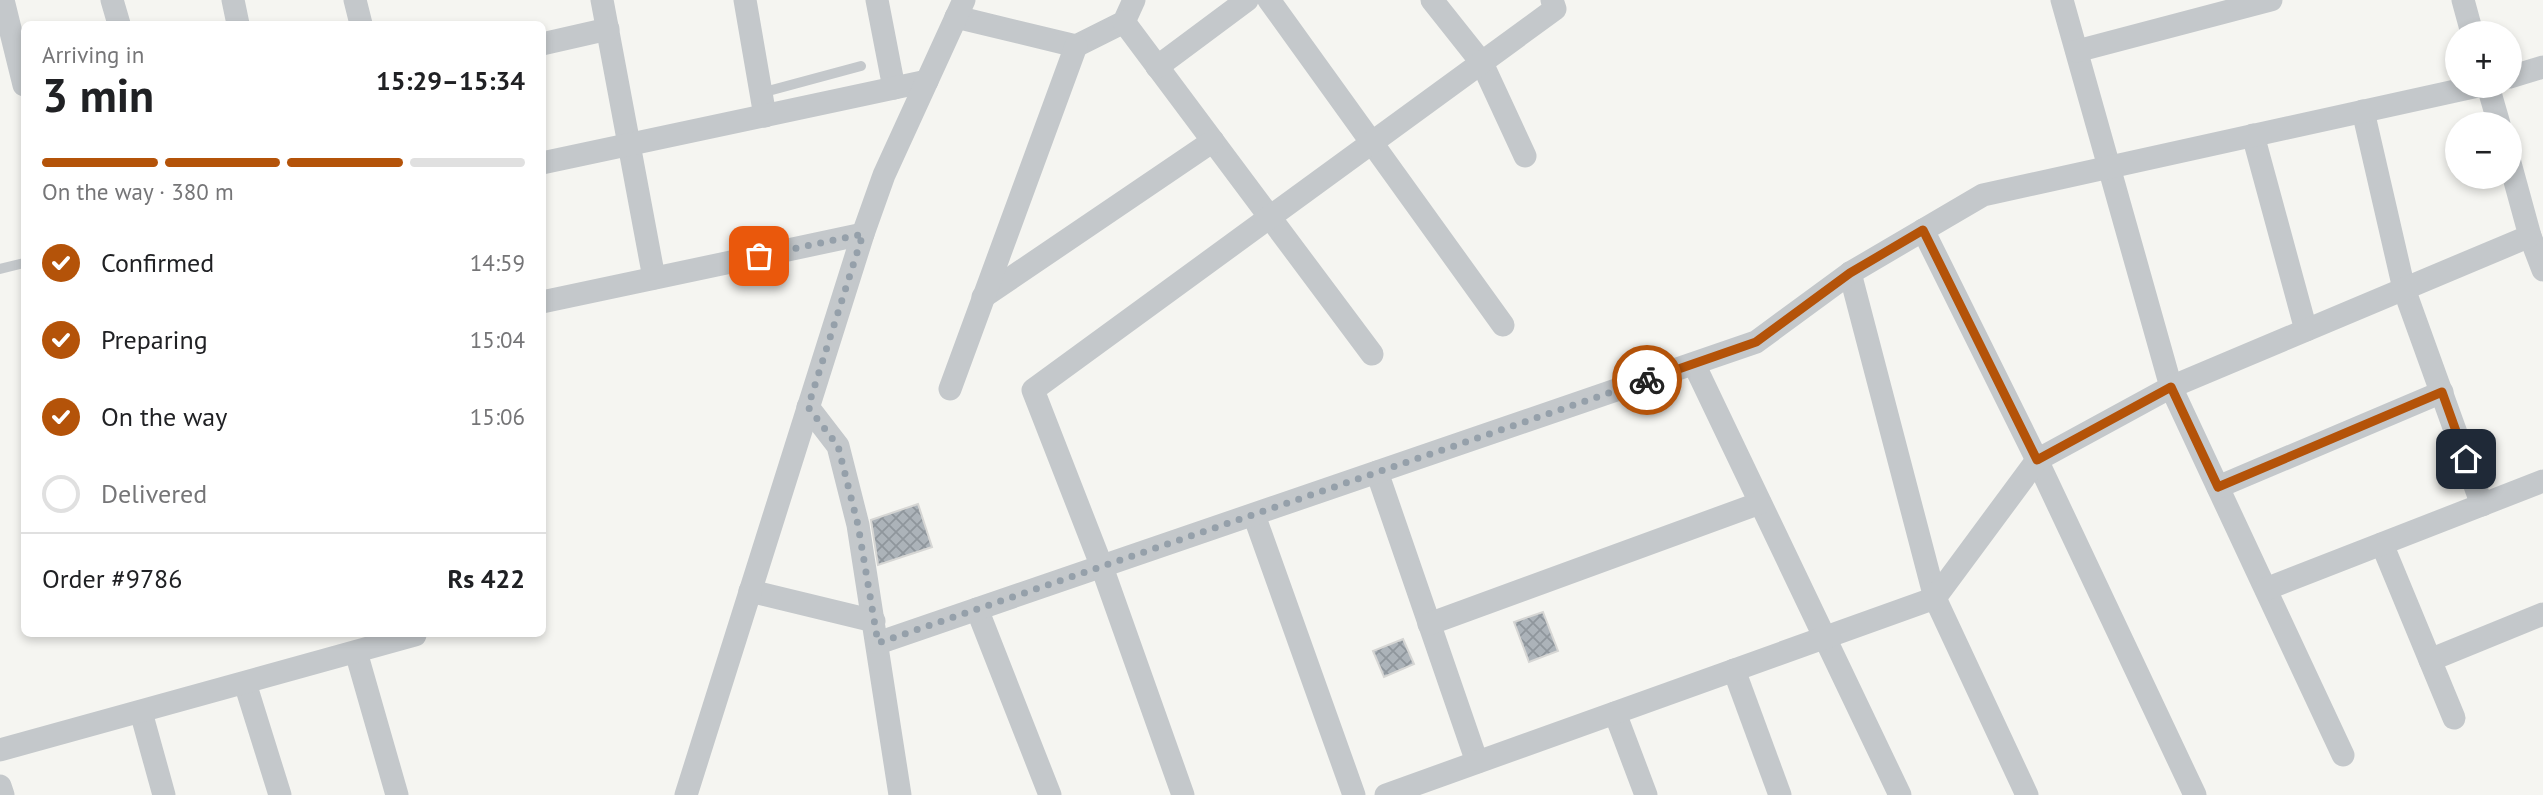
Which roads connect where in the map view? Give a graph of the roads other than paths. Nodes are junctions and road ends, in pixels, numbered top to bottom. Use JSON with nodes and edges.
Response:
{"nodes":[{"id":1,"x":3,"y":0,"type":"edge"},
{"id":2,"x":112,"y":0,"type":"edge"},
{"id":3,"x":233,"y":0,"type":"edge"},
{"id":4,"x":355,"y":0,"type":"edge"},
{"id":5,"x":602,"y":0,"type":"edge"},
{"id":6,"x":745,"y":0,"type":"edge"},
{"id":7,"x":877,"y":0,"type":"edge"},
{"id":8,"x":1134,"y":0,"type":"edge"},
{"id":9,"x":1247,"y":0,"type":"edge"},
{"id":10,"x":1269,"y":0,"type":"edge"},
{"id":11,"x":1432,"y":0,"type":"edge"},
{"id":12,"x":1552,"y":0,"type":"edge"},
{"id":13,"x":2062,"y":0,"type":"edge"},
{"id":14,"x":2271,"y":0,"type":"edge"},
{"id":15,"x":2463,"y":0,"type":"edge"},
{"id":16,"x":960,"y":8,"type":"edge"},
{"id":17,"x":2210,"y":8,"type":"edge"},
{"id":18,"x":118,"y":21,"type":"edge"},
{"id":19,"x":237,"y":21,"type":"edge"},
{"id":20,"x":360,"y":21,"type":"edge"},
{"id":21,"x":2469,"y":21,"type":"edge"},
{"id":22,"x":1124,"y":22,"type":"junction"},
{"id":23,"x":608,"y":29,"type":"junction"},
{"id":24,"x":6,"y":34,"type":"edge"},
{"id":25,"x":546,"y":43,"type":"edge"},
{"id":26,"x":1076,"y":46,"type":"junction"},
{"id":27,"x":2077,"y":51,"type":"junction"},
{"id":28,"x":1482,"y":63,"type":"junction"},
{"id":29,"x":861,"y":66,"type":"dead end"},
{"id":30,"x":1157,"y":67,"type":"junction"},
{"id":31,"x":2543,"y":67,"type":"edge"},
{"id":32,"x":2522,"y":73,"type":"edge"},
{"id":33,"x":21,"y":76,"type":"edge"},
{"id":34,"x":927,"y":80,"type":"junction"},
{"id":35,"x":894,"y":88,"type":"junction"},
{"id":36,"x":761,"y":93,"type":"junction"},
{"id":37,"x":2445,"y":93,"type":"edge"},
{"id":38,"x":2363,"y":111,"type":"junction"},
{"id":39,"x":765,"y":116,"type":"junction"},
{"id":40,"x":2253,"y":135,"type":"junction"},
{"id":41,"x":1213,"y":141,"type":"junction"},
{"id":42,"x":1372,"y":143,"type":"junction"},
{"id":43,"x":629,"y":145,"type":"junction"},
{"id":44,"x":1525,"y":156,"type":"dead end"},
{"id":45,"x":546,"y":162,"type":"edge"},
{"id":46,"x":2110,"y":166,"type":"junction"},
{"id":47,"x":2517,"y":189,"type":"edge"},
{"id":48,"x":1270,"y":218,"type":"junction"},
{"id":49,"x":1923,"y":230,"type":"junction"},
{"id":50,"x":863,"y":234,"type":"junction"},
{"id":51,"x":2530,"y":236,"type":"junction"},
{"id":52,"x":21,"y":264,"type":"edge"},
{"id":53,"x":0,"y":269,"type":"edge"},
{"id":54,"x":2543,"y":270,"type":"edge"},
{"id":55,"x":1850,"y":273,"type":"junction"},
{"id":56,"x":654,"y":278,"type":"junction"},
{"id":57,"x":2404,"y":289,"type":"junction"},
{"id":58,"x":984,"y":297,"type":"junction"},
{"id":59,"x":546,"y":301,"type":"edge"},
{"id":60,"x":1503,"y":325,"type":"dead end"},
{"id":61,"x":2306,"y":330,"type":"junction"},
{"id":62,"x":1373,"y":354,"type":"dead end"},
{"id":63,"x":1694,"y":364,"type":"junction"},
{"id":64,"x":2171,"y":387,"type":"junction"},
{"id":65,"x":950,"y":389,"type":"dead end"},
{"id":66,"x":2442,"y":392,"type":"junction"},
{"id":67,"x":808,"y":407,"type":"junction"},
{"id":68,"x":2037,"y":460,"type":"junction"},
{"id":69,"x":1377,"y":472,"type":"junction"},
{"id":70,"x":2543,"y":481,"type":"edge"},
{"id":71,"x":2218,"y":487,"type":"junction"},
{"id":72,"x":1760,"y":503,"type":"junction"},
{"id":73,"x":2482,"y":505,"type":"junction"},
{"id":74,"x":1254,"y":514,"type":"junction"},
{"id":75,"x":2382,"y":544,"type":"junction"},
{"id":76,"x":1102,"y":567,"type":"junction"},
{"id":77,"x":2266,"y":589,"type":"junction"},
{"id":78,"x":750,"y":591,"type":"junction"},
{"id":79,"x":1935,"y":598,"type":"junction"},
{"id":80,"x":977,"y":609,"type":"junction"},
{"id":81,"x":2543,"y":614,"type":"edge"},
{"id":82,"x":1429,"y":624,"type":"junction"},
{"id":83,"x":876,"y":632,"type":"junction"},
{"id":84,"x":408,"y":637,"type":"edge"},
{"id":85,"x":1825,"y":638,"type":"junction"},
{"id":86,"x":356,"y":652,"type":"junction"},
{"id":87,"x":2430,"y":660,"type":"junction"},
{"id":88,"x":1734,"y":670,"type":"junction"},
{"id":89,"x":245,"y":683,"type":"junction"},
{"id":90,"x":142,"y":712,"type":"junction"},
{"id":91,"x":1615,"y":713,"type":"junction"},
{"id":92,"x":2454,"y":718,"type":"dead end"},
{"id":93,"x":0,"y":750,"type":"edge"},
{"id":94,"x":2343,"y":755,"type":"dead end"},
{"id":95,"x":1477,"y":762,"type":"junction"},
{"id":96,"x":0,"y":786,"type":"edge"},
{"id":97,"x":3,"y":795,"type":"edge"},
{"id":98,"x":164,"y":795,"type":"edge"},
{"id":99,"x":280,"y":795,"type":"edge"},
{"id":100,"x":397,"y":795,"type":"edge"},
{"id":101,"x":685,"y":795,"type":"edge"},
{"id":102,"x":900,"y":795,"type":"edge"},
{"id":103,"x":1050,"y":795,"type":"edge"},
{"id":104,"x":1183,"y":795,"type":"edge"},
{"id":105,"x":1354,"y":795,"type":"edge"},
{"id":106,"x":1386,"y":795,"type":"edge"},
{"id":107,"x":1646,"y":795,"type":"edge"},
{"id":108,"x":1780,"y":795,"type":"edge"},
{"id":109,"x":1900,"y":795,"type":"edge"},
{"id":110,"x":2026,"y":795,"type":"edge"},
{"id":111,"x":2195,"y":795,"type":"edge"}],
"edges":[{"from":1,"to":24,"type":"street"},
{"from":2,"to":18,"type":"street"},
{"from":3,"to":19,"type":"street"},
{"from":4,"to":20,"type":"street"},
{"from":5,"to":23,"type":"street"},
{"from":6,"to":36,"type":"street"},
{"from":7,"to":35,"type":"street"},
{"from":8,"to":22,"type":"street"},
{"from":9,"to":30,"type":"street"},
{"from":10,"to":42,"type":"street"},
{"from":11,"to":28,"type":"street"},
{"from":12,"to":28,"type":"street"},
{"from":13,"to":27,"type":"street"},
{"from":14,"to":17,"type":"street"},
{"from":15,"to":21,"type":"street"},
{"from":16,"to":26,"type":"street"},
{"from":16,"to":34,"type":"street"},
{"from":17,"to":27,"type":"street"},
{"from":22,"to":26,"type":"street"},
{"from":22,"to":30,"type":"street"},
{"from":23,"to":25,"type":"street"},
{"from":23,"to":43,"type":"street"},
{"from":24,"to":33,"type":"street"},
{"from":26,"to":58,"type":"street"},
{"from":27,"to":46,"type":"street"},
{"from":28,"to":42,"type":"street"},
{"from":28,"to":44,"type":"street"},
{"from":29,"to":36,"type":"lane"},
{"from":30,"to":41,"type":"street"},
{"from":31,"to":32,"type":"street"},
{"from":34,"to":35,"type":"street"},
{"from":34,"to":50,"type":"street"},
{"from":35,"to":39,"type":"street"},
{"from":36,"to":39,"type":"street"},
{"from":37,"to":38,"type":"street"},
{"from":38,"to":40,"type":"street"},
{"from":38,"to":57,"type":"street"},
{"from":39,"to":43,"type":"street"},
{"from":40,"to":46,"type":"street"},
{"from":40,"to":61,"type":"street"},
{"from":41,"to":48,"type":"street"},
{"from":41,"to":58,"type":"street"},
{"from":42,"to":48,"type":"street"},
{"from":42,"to":60,"type":"street"},
{"from":43,"to":45,"type":"street"},
{"from":43,"to":56,"type":"street"},
{"from":46,"to":49,"type":"street"},
{"from":46,"to":64,"type":"street"},
{"from":47,"to":51,"type":"street"},
{"from":48,"to":62,"type":"street"},
{"from":48,"to":76,"type":"street"},
{"from":49,"to":55,"type":"street"},
{"from":49,"to":68,"type":"street"},
{"from":50,"to":56,"type":"street"},
{"from":50,"to":67,"type":"street"},
{"from":51,"to":54,"type":"street"},
{"from":51,"to":57,"type":"street"},
{"from":52,"to":53,"type":"lane"},
{"from":55,"to":63,"type":"street"},
{"from":55,"to":79,"type":"street"},
{"from":56,"to":59,"type":"street"},
{"from":57,"to":61,"type":"street"},
{"from":57,"to":66,"type":"street"},
{"from":58,"to":65,"type":"street"},
{"from":61,"to":64,"type":"street"},
{"from":63,"to":69,"type":"street"},
{"from":63,"to":72,"type":"street"},
{"from":64,"to":68,"type":"street"},
{"from":64,"to":71,"type":"street"},
{"from":66,"to":71,"type":"street"},
{"from":66,"to":73,"type":"street"},
{"from":67,"to":78,"type":"street"},
{"from":67,"to":83,"type":"street"},
{"from":68,"to":79,"type":"street"},
{"from":68,"to":111,"type":"street"},
{"from":69,"to":74,"type":"street"},
{"from":69,"to":82,"type":"street"},
{"from":70,"to":73,"type":"street"},
{"from":71,"to":77,"type":"street"},
{"from":72,"to":82,"type":"street"},
{"from":72,"to":85,"type":"street"},
{"from":73,"to":75,"type":"street"},
{"from":74,"to":76,"type":"street"},
{"from":74,"to":105,"type":"street"},
{"from":75,"to":77,"type":"street"},
{"from":75,"to":87,"type":"street"},
{"from":76,"to":80,"type":"street"},
{"from":76,"to":104,"type":"street"},
{"from":77,"to":94,"type":"street"},
{"from":78,"to":83,"type":"street"},
{"from":78,"to":101,"type":"street"},
{"from":79,"to":85,"type":"street"},
{"from":79,"to":110,"type":"street"},
{"from":80,"to":83,"type":"street"},
{"from":80,"to":103,"type":"street"},
{"from":81,"to":87,"type":"street"},
{"from":82,"to":95,"type":"street"},
{"from":83,"to":102,"type":"street"},
{"from":84,"to":86,"type":"street"},
{"from":85,"to":88,"type":"street"},
{"from":85,"to":109,"type":"street"},
{"from":86,"to":89,"type":"street"},
{"from":86,"to":100,"type":"street"},
{"from":87,"to":92,"type":"street"},
{"from":88,"to":91,"type":"street"},
{"from":88,"to":108,"type":"street"},
{"from":89,"to":90,"type":"street"},
{"from":89,"to":99,"type":"street"},
{"from":90,"to":93,"type":"street"},
{"from":90,"to":98,"type":"street"},
{"from":91,"to":95,"type":"street"},
{"from":91,"to":107,"type":"street"},
{"from":95,"to":106,"type":"street"},
{"from":96,"to":97,"type":"street"}]}
